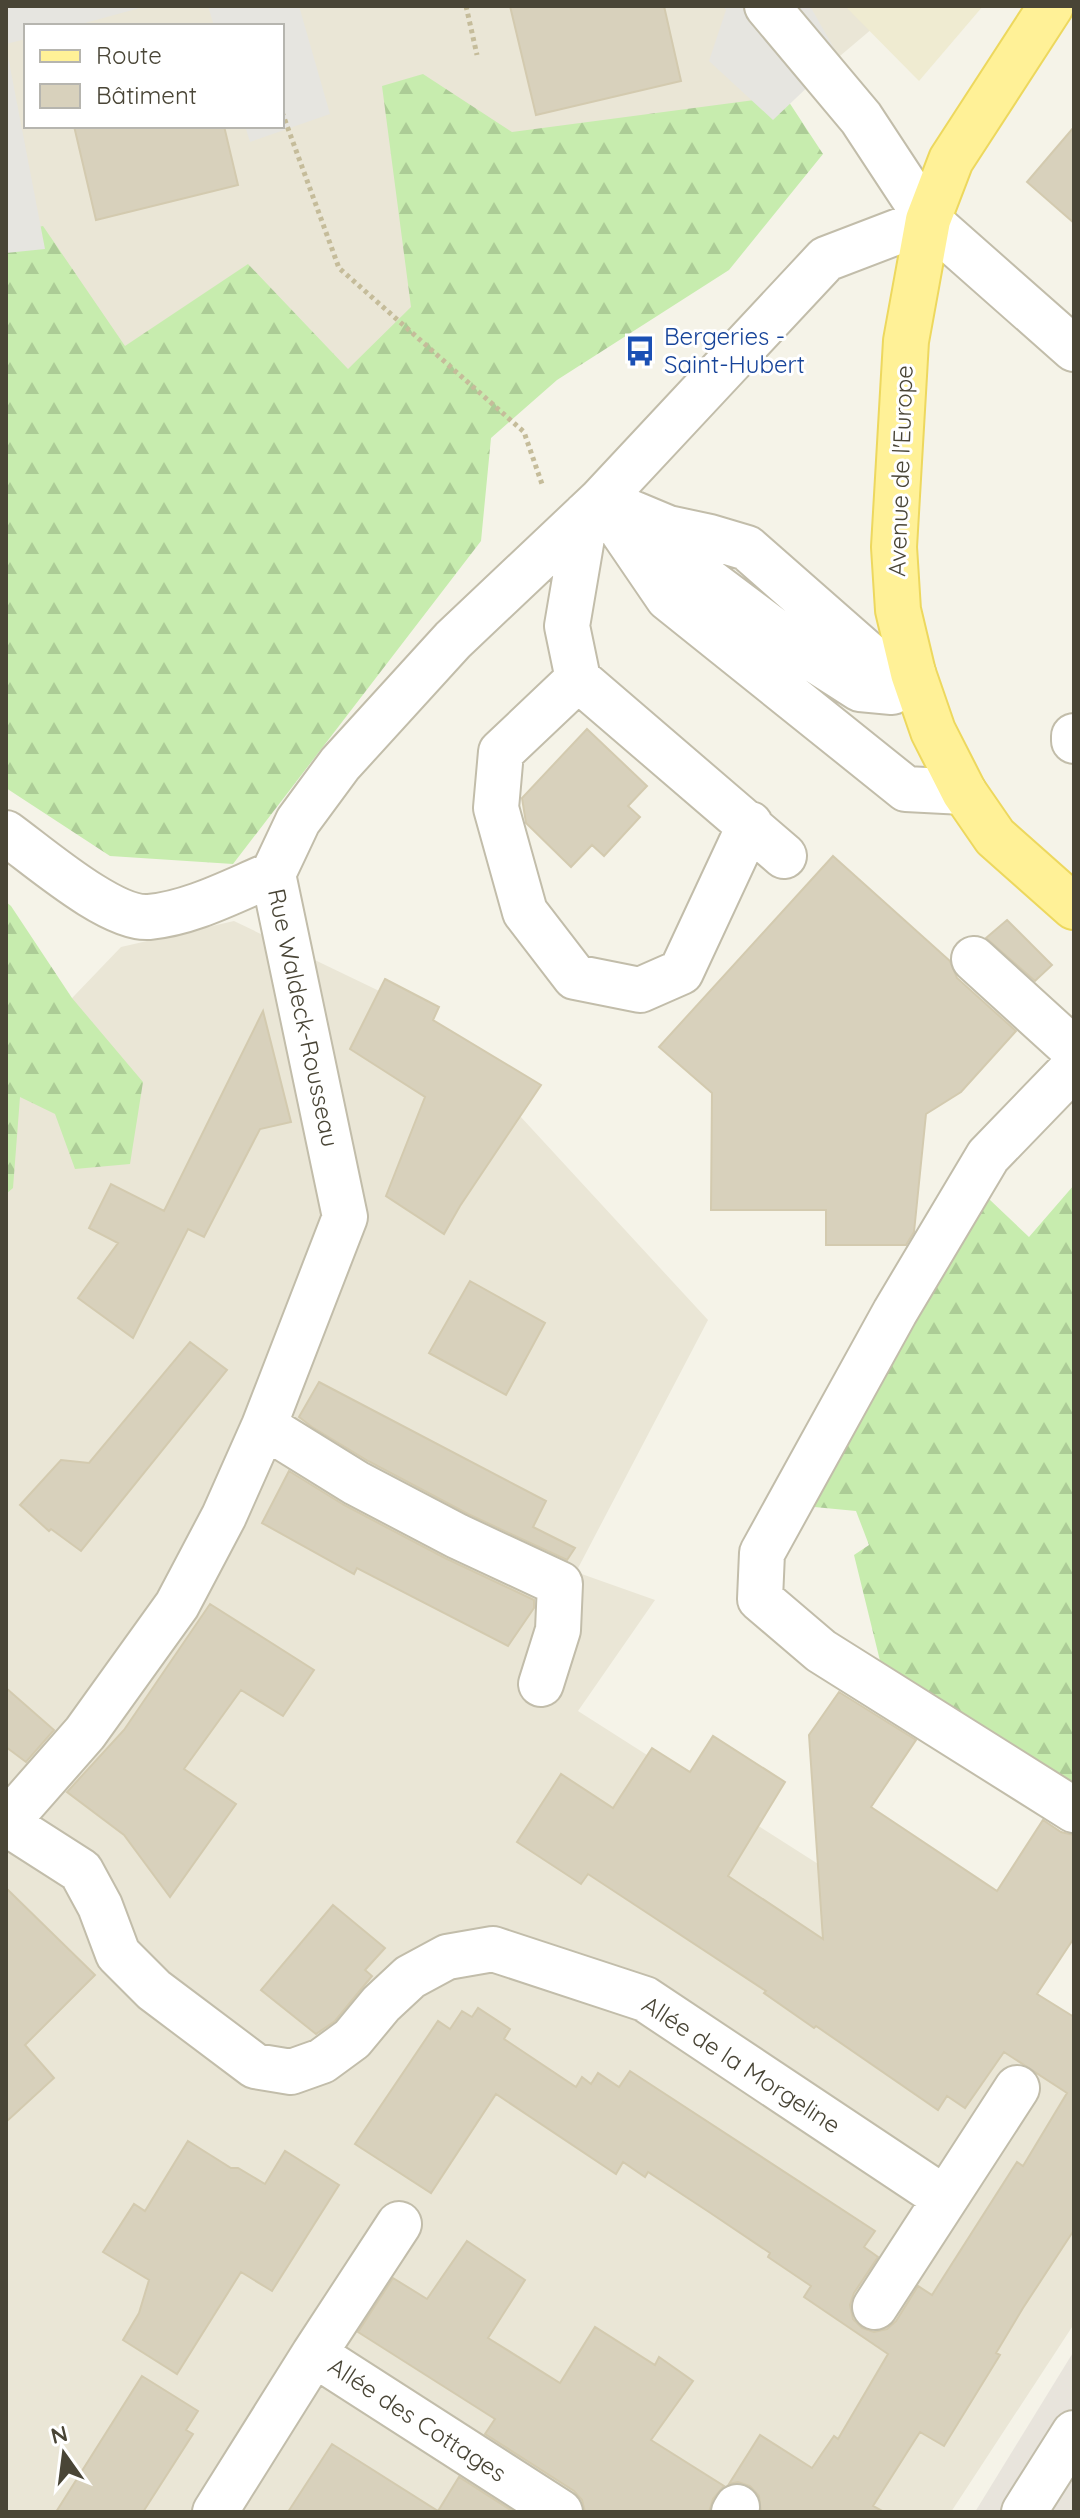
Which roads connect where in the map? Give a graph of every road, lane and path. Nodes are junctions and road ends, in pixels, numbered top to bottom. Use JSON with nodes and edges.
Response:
{"nodes":[{"id":1,"x":466,"y":6,"type":"edge"},
{"id":2,"x":767,"y":6,"type":"edge"},
{"id":3,"x":1051,"y":6,"type":"edge"},
{"id":4,"x":477,"y":55,"type":"dead end"},
{"id":5,"x":284,"y":117,"type":"edge"},
{"id":6,"x":928,"y":220,"type":"junction"},
{"id":7,"x":1074,"y":349,"type":"edge"},
{"id":8,"x":585,"y":516,"type":"junction"},
{"id":9,"x":913,"y":673,"type":"junction"},
{"id":10,"x":578,"y":679,"type":"junction"},
{"id":11,"x":964,"y":792,"type":"junction"},
{"id":12,"x":750,"y":824,"type":"junction"},
{"id":13,"x":6,"y":833,"type":"edge"},
{"id":14,"x":784,"y":856,"type":"dead end"},
{"id":15,"x":273,"y":874,"type":"junction"},
{"id":16,"x":1074,"y":907,"type":"edge"},
{"id":17,"x":974,"y":959,"type":"dead end"},
{"id":18,"x":1074,"y":1050,"type":"edge"},
{"id":19,"x":1074,"y":1067,"type":"edge"},
{"id":20,"x":264,"y":1426,"type":"junction"},
{"id":21,"x":541,"y":1684,"type":"dead end"},
{"id":22,"x":1074,"y":1810,"type":"edge"},
{"id":23,"x":6,"y":1823,"type":"edge"},
{"id":24,"x":1017,"y":2088,"type":"dead end"},
{"id":25,"x":944,"y":2198,"type":"junction"},
{"id":26,"x":399,"y":2224,"type":"dead end"},
{"id":27,"x":875,"y":2307,"type":"dead end"},
{"id":28,"x":314,"y":2354,"type":"junction"},
{"id":29,"x":1074,"y":2433,"type":"edge"},
{"id":30,"x":215,"y":2512,"type":"edge"},
{"id":31,"x":560,"y":2512,"type":"edge"},
{"id":32,"x":1024,"y":2512,"type":"edge"}],
"edges":[{"from":1,"to":4,"type":"path"},
{"from":2,"to":6,"type":"street"},
{"from":3,"to":6,"type":"main road"},
{"from":5,"to":8,"type":"path"},
{"from":6,"to":7,"type":"street"},
{"from":6,"to":8,"type":"street","name":"Rue Waldeck-Rousseau"},
{"from":6,"to":9,"type":"main road","name":"Avenue de l'Europe"},
{"from":8,"to":9,"type":"street"},
{"from":8,"to":10,"type":"street"},
{"from":8,"to":11,"type":"street"},
{"from":8,"to":15,"type":"street","name":"Rue Waldeck-Rousseau"},
{"from":9,"to":11,"type":"main road","name":"Avenue de l'Europe"},
{"from":10,"to":12,"type":"street"},
{"from":10,"to":12,"type":"street"},
{"from":11,"to":16,"type":"main road","name":"Avenue de l'Europe"},
{"from":12,"to":14,"type":"street"},
{"from":13,"to":15,"type":"street"},
{"from":15,"to":20,"type":"street","name":"Rue Waldeck-Rousseau"},
{"from":17,"to":18,"type":"street"},
{"from":19,"to":22,"type":"street"},
{"from":20,"to":21,"type":"street"},
{"from":20,"to":23,"type":"street","name":"Rue Waldeck-Rousseau"},
{"from":23,"to":25,"type":"street","name":"Allée de la Morgeline"},
{"from":24,"to":25,"type":"street"},
{"from":25,"to":27,"type":"street"},
{"from":26,"to":28,"type":"street","name":"Allée des Cottages"},
{"from":28,"to":30,"type":"street","name":"Allée des Cottages"},
{"from":28,"to":31,"type":"street","name":"Allée des Cottages"},
{"from":29,"to":32,"type":"street"}]}
